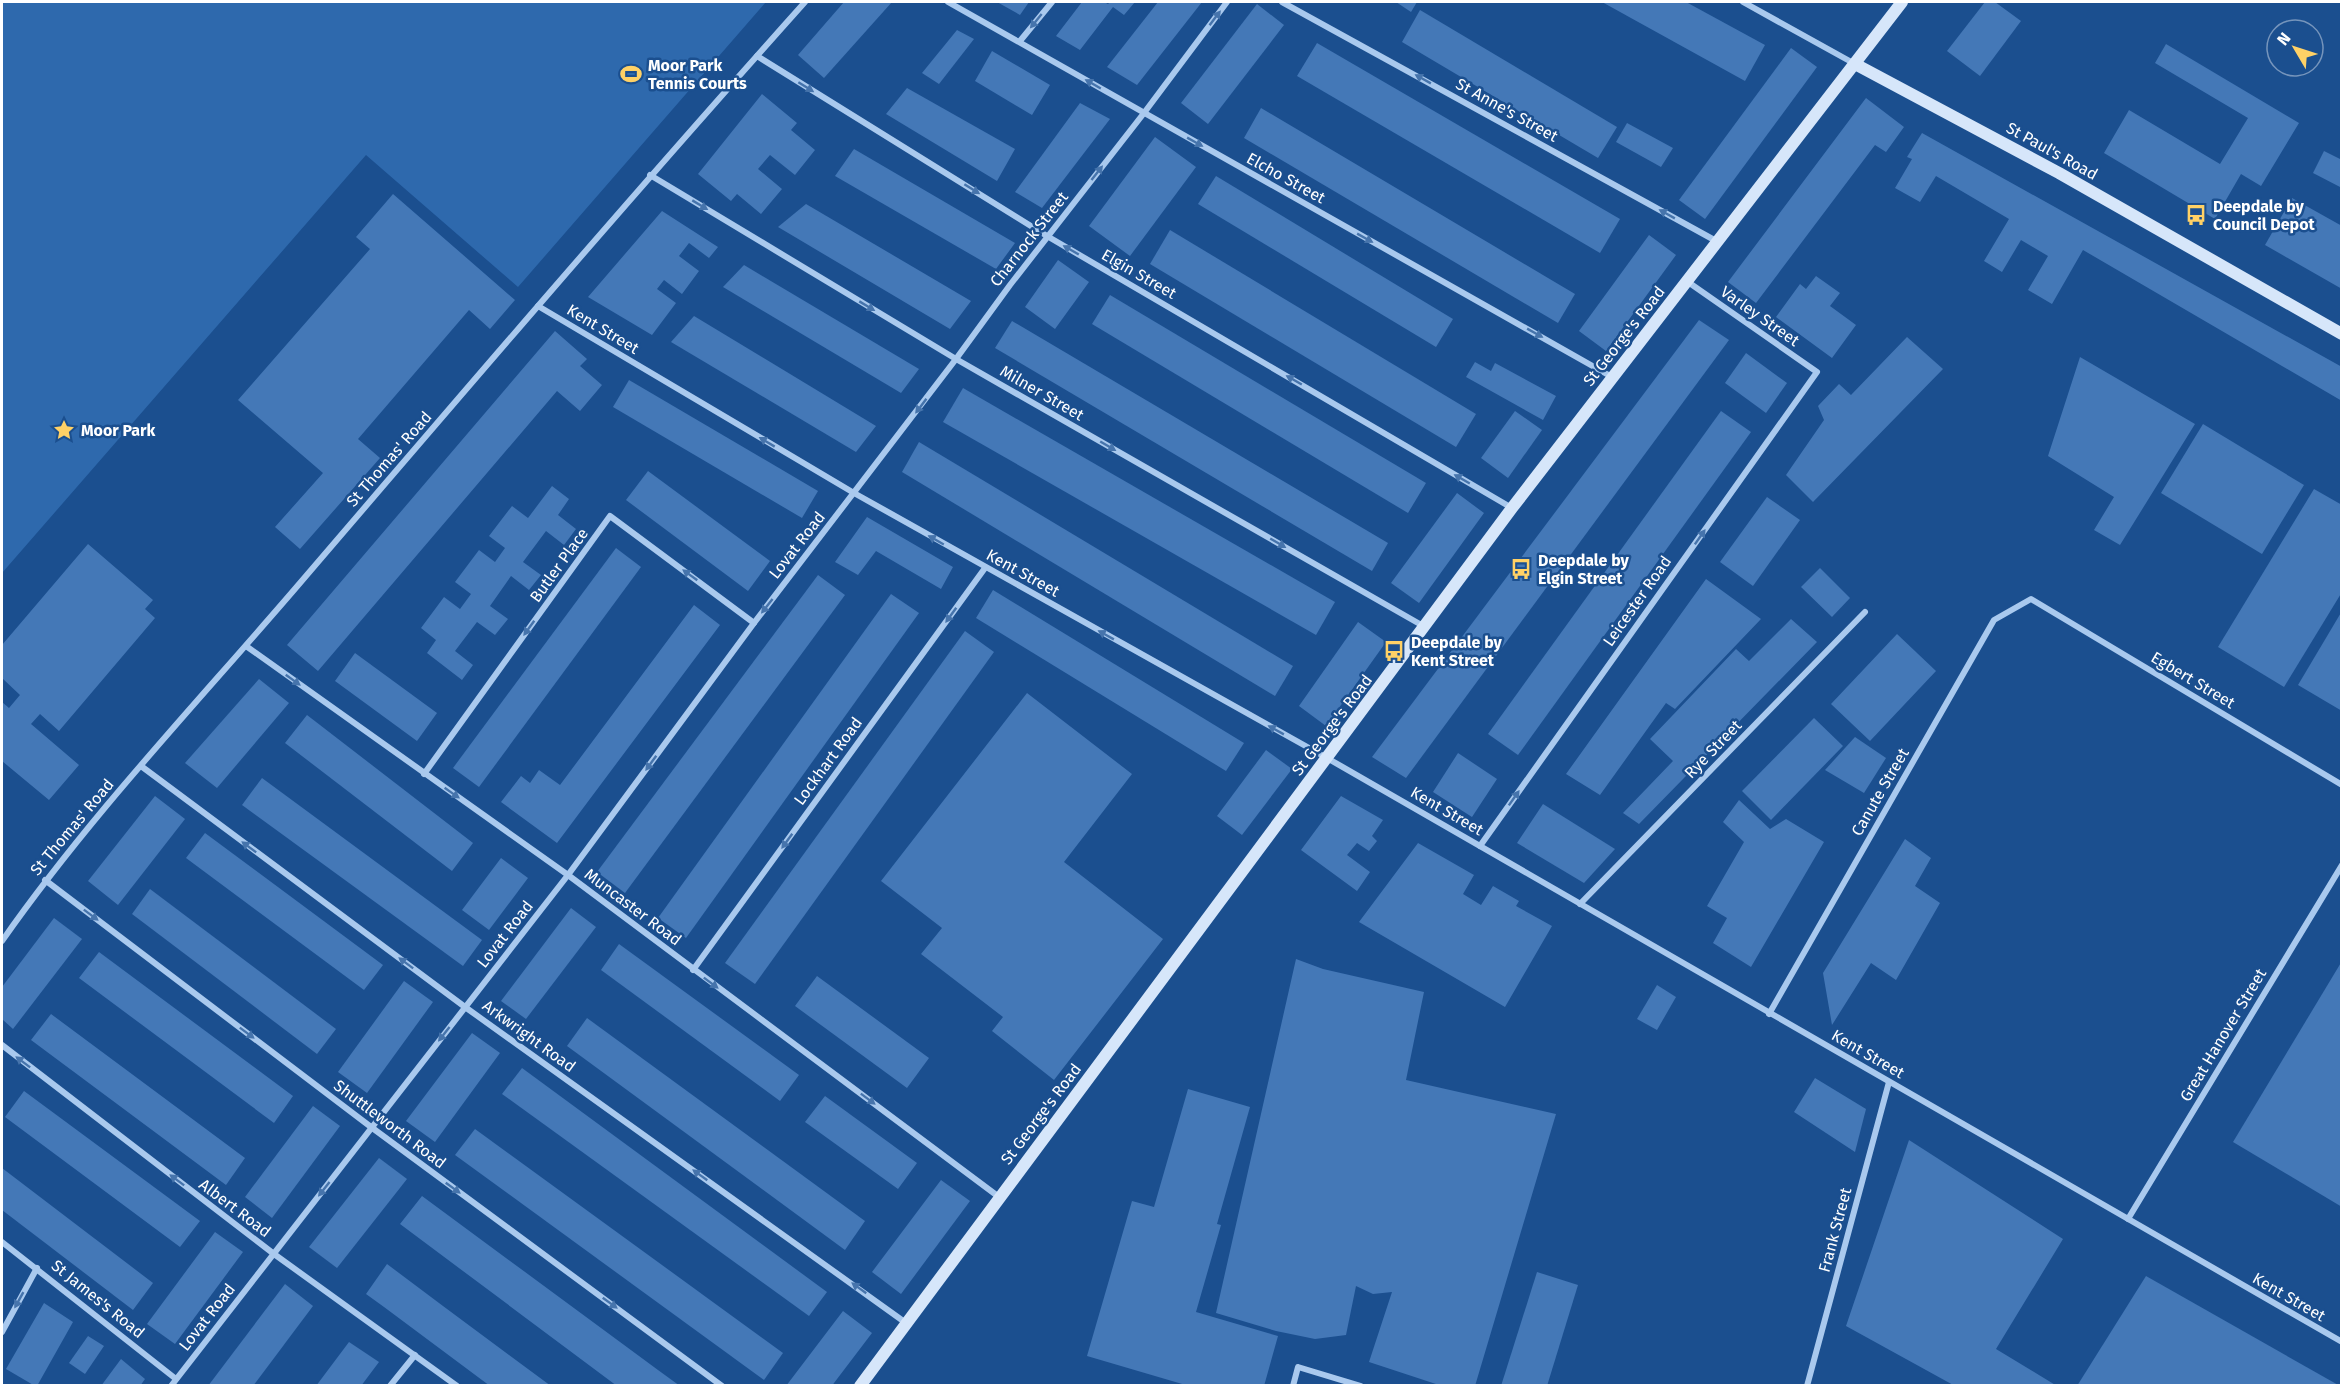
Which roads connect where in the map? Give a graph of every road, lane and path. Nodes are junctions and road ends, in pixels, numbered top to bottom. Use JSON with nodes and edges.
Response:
{"nodes":[{"id":1,"x":806,"y":2,"type":"edge"},
{"id":2,"x":948,"y":2,"type":"edge"},
{"id":3,"x":1052,"y":2,"type":"edge"},
{"id":4,"x":1227,"y":2,"type":"edge"},
{"id":5,"x":1282,"y":2,"type":"edge"},
{"id":6,"x":1743,"y":2,"type":"edge"},
{"id":7,"x":1902,"y":2,"type":"edge"},
{"id":8,"x":1020,"y":41,"type":"junction"},
{"id":9,"x":757,"y":56,"type":"junction"},
{"id":10,"x":1856,"y":64,"type":"junction"},
{"id":11,"x":1144,"y":113,"type":"junction"},
{"id":12,"x":650,"y":175,"type":"junction"},
{"id":13,"x":1047,"y":236,"type":"junction"},
{"id":14,"x":1719,"y":242,"type":"junction"},
{"id":15,"x":1688,"y":282,"type":"junction"},
{"id":16,"x":538,"y":306,"type":"junction"},
{"id":17,"x":2342,"y":334,"type":"edge"},
{"id":18,"x":956,"y":359,"type":"junction"},
{"id":19,"x":1816,"y":372,"type":"joint"},
{"id":20,"x":1612,"y":377,"type":"junction"},
{"id":21,"x":854,"y":493,"type":"junction"},
{"id":22,"x":1512,"y":508,"type":"junction"},
{"id":23,"x":985,"y":568,"type":"junction"},
{"id":24,"x":2031,"y":599,"type":"joint"},
{"id":25,"x":1865,"y":612,"type":"dead end"},
{"id":26,"x":754,"y":622,"type":"junction"},
{"id":27,"x":1425,"y":627,"type":"junction"},
{"id":28,"x":246,"y":646,"type":"junction"},
{"id":29,"x":1327,"y":758,"type":"junction"},
{"id":30,"x":141,"y":766,"type":"junction"},
{"id":31,"x":424,"y":774,"type":"junction"},
{"id":32,"x":2342,"y":785,"type":"edge"},
{"id":33,"x":1480,"y":846,"type":"junction"},
{"id":34,"x":2342,"y":865,"type":"edge"},
{"id":35,"x":568,"y":875,"type":"junction"},
{"id":36,"x":45,"y":880,"type":"junction"},
{"id":37,"x":1580,"y":904,"type":"junction"},
{"id":38,"x":2,"y":941,"type":"edge"},
{"id":39,"x":693,"y":970,"type":"junction"},
{"id":40,"x":465,"y":1007,"type":"junction"},
{"id":41,"x":1769,"y":1014,"type":"junction"},
{"id":42,"x":2,"y":1045,"type":"edge"},
{"id":43,"x":1889,"y":1082,"type":"junction"},
{"id":44,"x":371,"y":1127,"type":"junction"},
{"id":45,"x":999,"y":1197,"type":"junction"},
{"id":46,"x":2128,"y":1220,"type":"junction"},
{"id":47,"x":2,"y":1242,"type":"edge"},
{"id":48,"x":274,"y":1254,"type":"junction"},
{"id":49,"x":37,"y":1268,"type":"junction"},
{"id":50,"x":906,"y":1323,"type":"junction"},
{"id":51,"x":2,"y":1332,"type":"edge"},
{"id":52,"x":2342,"y":1342,"type":"edge"},
{"id":53,"x":415,"y":1354,"type":"junction"},
{"id":54,"x":176,"y":1379,"type":"junction"},
{"id":55,"x":171,"y":1386,"type":"edge"},
{"id":56,"x":390,"y":1386,"type":"edge"},
{"id":57,"x":457,"y":1386,"type":"edge"},
{"id":58,"x":722,"y":1386,"type":"edge"},
{"id":59,"x":860,"y":1386,"type":"edge"},
{"id":60,"x":1293,"y":1386,"type":"edge"},
{"id":61,"x":1361,"y":1386,"type":"edge"},
{"id":62,"x":1807,"y":1386,"type":"edge"}],
"edges":[{"from":1,"to":9,"type":"street","name":"St Thomas' Road"},
{"from":2,"to":8,"type":"street","name":"Elcho Street"},
{"from":3,"to":8,"type":"street","one_way":true},
{"from":11,"to":4,"type":"street","name":"Charnock Street","one_way":true},
{"from":14,"to":5,"type":"street","name":"St Anne's Street","one_way":true},
{"from":6,"to":10,"type":"street","name":"St Paul's Road"},
{"from":7,"to":10,"type":"street","name":"St George's Road"},
{"from":11,"to":8,"type":"street","name":"Elcho Street","one_way":true},
{"from":9,"to":12,"type":"street","name":"St Thomas' Road"},
{"from":9,"to":13,"type":"street","name":"Elgin Street","one_way":true},
{"from":10,"to":14,"type":"street","name":"St George's Road"},
{"from":10,"to":17,"type":"street","name":"St Paul's Road"},
{"from":13,"to":11,"type":"street","name":"Charnock Street","one_way":true},
{"from":11,"to":20,"type":"street","name":"Elcho Street","one_way":true},
{"from":12,"to":16,"type":"street","name":"St Thomas' Road"},
{"from":12,"to":18,"type":"street","name":"Milner Street","one_way":true},
{"from":13,"to":18,"type":"street","name":"Charnock Street"},
{"from":22,"to":13,"type":"street","name":"Elgin Street","one_way":true},
{"from":14,"to":15,"type":"street","name":"St George's Road"},
{"from":15,"to":19,"type":"street","name":"Varley Street"},
{"from":15,"to":20,"type":"street","name":"St George's Road"},
{"from":21,"to":16,"type":"street","name":"Kent Street","one_way":true},
{"from":16,"to":28,"type":"street","name":"St Thomas' Road"},
{"from":18,"to":21,"type":"street","name":"Charnock Street","one_way":true},
{"from":18,"to":27,"type":"street","name":"Milner Street","one_way":true},
{"from":33,"to":19,"type":"street","name":"Leicester Road","one_way":true},
{"from":20,"to":22,"type":"street","name":"St George's Road"},
{"from":23,"to":21,"type":"street","name":"Kent Street","one_way":true},
{"from":21,"to":26,"type":"street","name":"Lovat Road","one_way":true},
{"from":22,"to":27,"type":"street","name":"St George's Road"},
{"from":29,"to":23,"type":"street","name":"Kent Street","one_way":true},
{"from":23,"to":39,"type":"street","name":"Lockhart Road","one_way":true},
{"from":24,"to":32,"type":"street","name":"Egbert Street"},
{"from":24,"to":41,"type":"street","name":"Canute Street"},
{"from":25,"to":37,"type":"street","name":"Rye Street"},
{"from":26,"to":31,"type":"street","name":"Butler Place","one_way":true},
{"from":26,"to":35,"type":"street","name":"Lovat Road","one_way":true},
{"from":27,"to":29,"type":"street","name":"St George's Road"},
{"from":28,"to":30,"type":"street","name":"St Thomas' Road"},
{"from":28,"to":31,"type":"street","name":"Muncaster Road","one_way":true},
{"from":29,"to":33,"type":"street","name":"Kent Street"},
{"from":29,"to":45,"type":"street","name":"St George's Road"},
{"from":30,"to":36,"type":"street","name":"St Thomas' Road"},
{"from":40,"to":30,"type":"street","name":"Arkwright Road","one_way":true},
{"from":31,"to":35,"type":"street","name":"Muncaster Road","one_way":true},
{"from":33,"to":37,"type":"street","name":"Kent Street"},
{"from":34,"to":46,"type":"street","name":"Great Hanover Street"},
{"from":35,"to":39,"type":"street","name":"Muncaster Road"},
{"from":35,"to":40,"type":"street","name":"Lovat Road"},
{"from":36,"to":38,"type":"street","name":"St Thomas' Road"},
{"from":36,"to":44,"type":"street","name":"Shuttleworth Road","one_way":true},
{"from":37,"to":41,"type":"street","name":"Kent Street"},
{"from":39,"to":45,"type":"street","name":"Muncaster Road","one_way":true},
{"from":40,"to":44,"type":"street","name":"Lovat Road","one_way":true},
{"from":50,"to":40,"type":"street","name":"Arkwright Road","one_way":true},
{"from":41,"to":43,"type":"street","name":"Kent Street"},
{"from":48,"to":42,"type":"street","name":"Albert Road","one_way":true},
{"from":43,"to":46,"type":"street","name":"Kent Street"},
{"from":43,"to":62,"type":"street","name":"Frank Street"},
{"from":44,"to":48,"type":"street","name":"Lovat Road","one_way":true},
{"from":44,"to":58,"type":"street","name":"Shuttleworth Road","one_way":true},
{"from":45,"to":50,"type":"street","name":"St George's Road"},
{"from":46,"to":52,"type":"street","name":"Kent Street"},
{"from":47,"to":49,"type":"street","name":"St James's Road"},
{"from":48,"to":53,"type":"street","name":"Albert Road"},
{"from":48,"to":54,"type":"street","name":"Lovat Road"},
{"from":49,"to":51,"type":"street","one_way":true},
{"from":49,"to":54,"type":"street","name":"St James's Road"},
{"from":50,"to":59,"type":"street","name":"St George's Road"},
{"from":53,"to":56,"type":"street"},
{"from":53,"to":57,"type":"street","name":"Albert Road"},
{"from":54,"to":55,"type":"street","name":"Lovat Road"},
{"from":60,"to":61,"type":"street"}]}
